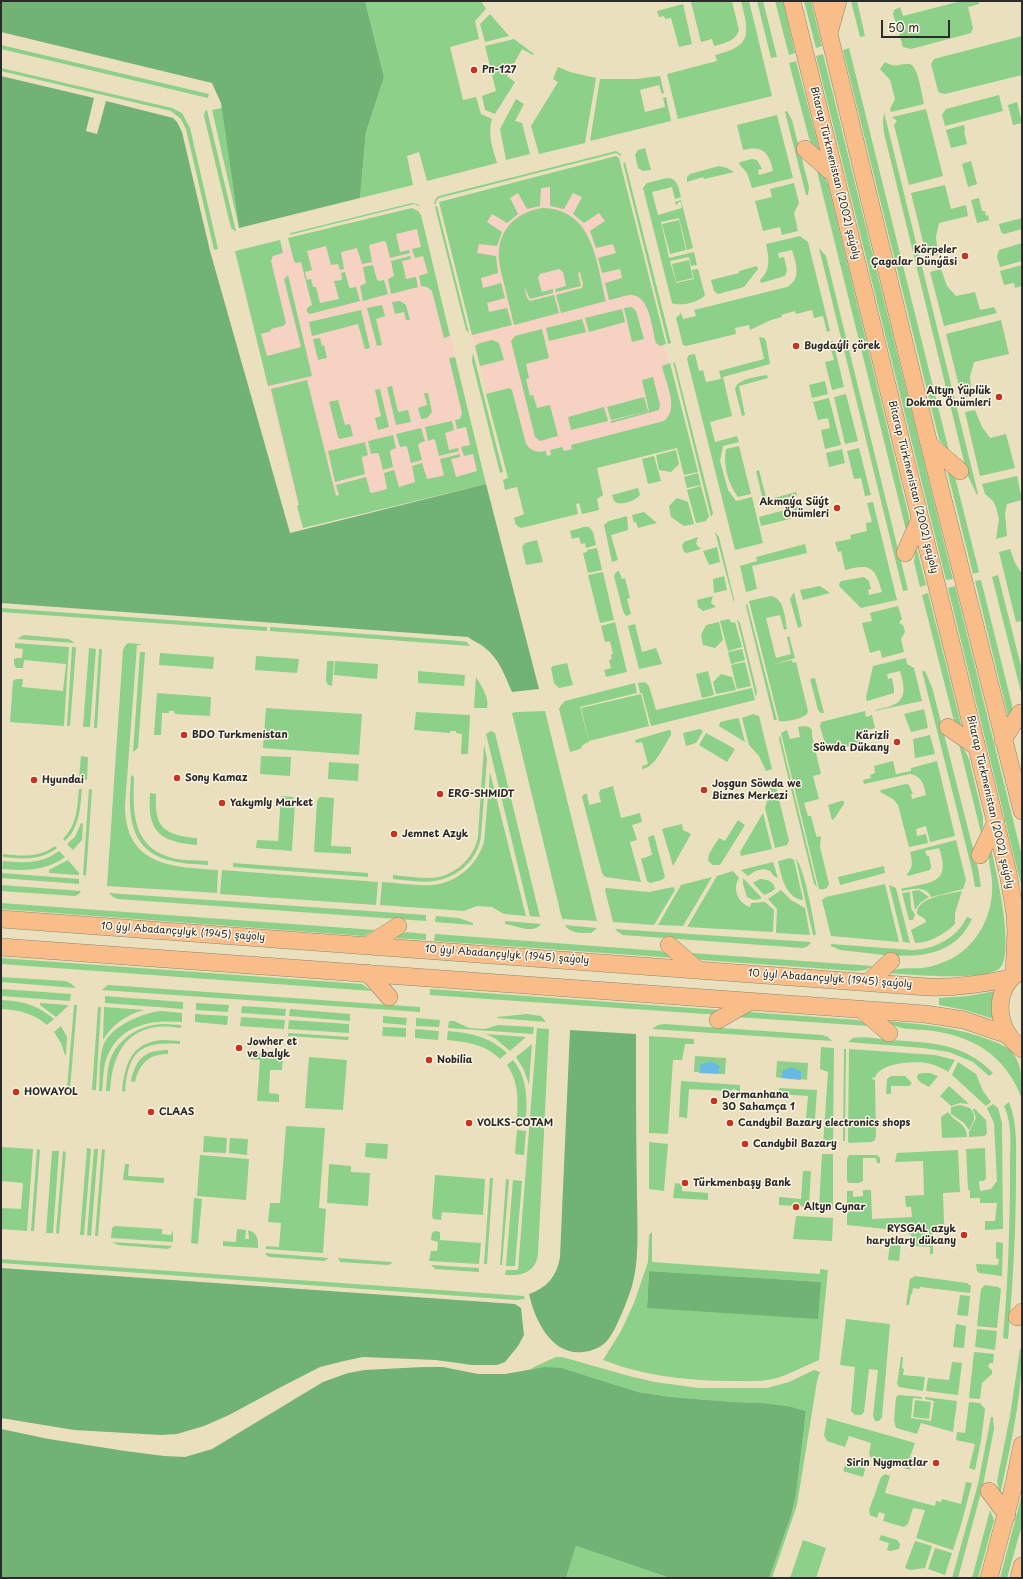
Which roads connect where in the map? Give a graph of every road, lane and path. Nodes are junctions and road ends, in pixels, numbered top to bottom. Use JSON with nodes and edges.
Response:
{"nodes":[{"id":1,"x":792,"y":1,"type":"edge"},
{"id":2,"x":821,"y":1,"type":"edge"},
{"id":3,"x":838,"y":1,"type":"edge"},
{"id":4,"x":829,"y":35,"type":"junction"},
{"id":5,"x":805,"y":149,"type":"dead end"},
{"id":6,"x":835,"y":175,"type":"junction"},
{"id":7,"x":929,"y":444,"type":"junction"},
{"id":8,"x":960,"y":471,"type":"dead end"},
{"id":9,"x":920,"y":519,"type":"junction"},
{"id":10,"x":905,"y":553,"type":"dead end"},
{"id":11,"x":1020,"y":713,"type":"dead end"},
{"id":12,"x":948,"y":727,"type":"dead end"},
{"id":13,"x":1003,"y":740,"type":"junction"},
{"id":14,"x":977,"y":747,"type":"junction"},
{"id":15,"x":1022,"y":811,"type":"edge"},
{"id":16,"x":996,"y":822,"type":"junction"},
{"id":17,"x":980,"y":855,"type":"dead end"},
{"id":18,"x":1,"y":919,"type":"edge"},
{"id":19,"x":398,"y":926,"type":"dead end"},
{"id":20,"x":368,"y":945,"type":"junction"},
{"id":21,"x":669,"y":945,"type":"dead end"},
{"id":22,"x":1,"y":947,"type":"edge"},
{"id":23,"x":891,"y":961,"type":"dead end"},
{"id":24,"x":697,"y":969,"type":"junction"},
{"id":25,"x":368,"y":974,"type":"junction"},
{"id":26,"x":1016,"y":974,"type":"edge"},
{"id":27,"x":868,"y":982,"type":"junction"},
{"id":28,"x":389,"y":997,"type":"dead end"},
{"id":29,"x":751,"y":1001,"type":"junction"},
{"id":30,"x":861,"y":1009,"type":"junction"},
{"id":31,"x":718,"y":1020,"type":"dead end"},
{"id":32,"x":889,"y":1033,"type":"dead end"},
{"id":33,"x":1008,"y":1035,"type":"junction"},
{"id":34,"x":1022,"y":1049,"type":"edge"},
{"id":35,"x":1022,"y":1445,"type":"edge"},
{"id":36,"x":989,"y":1491,"type":"dead end"},
{"id":37,"x":1007,"y":1515,"type":"junction"},
{"id":38,"x":1022,"y":1566,"type":"edge"},
{"id":39,"x":989,"y":1578,"type":"edge"},
{"id":40,"x":1019,"y":1578,"type":"edge"}],
"edges":[{"from":1,"to":6,"type":"main road","name":"Bitarap Türkmenistan (2002) şaýoly"},
{"from":2,"to":4,"type":"main road"},
{"from":3,"to":4,"type":"main road"},
{"from":4,"to":7,"type":"main road"},
{"from":5,"to":6,"type":"main road"},
{"from":6,"to":9,"type":"main road","name":"Bitarap Türkmenistan (2002) şaýoly"},
{"from":7,"to":8,"type":"main road"},
{"from":7,"to":13,"type":"main road"},
{"from":9,"to":10,"type":"main road"},
{"from":9,"to":14,"type":"main road","name":"Bitarap Türkmenistan (2002) şaýoly"},
{"from":11,"to":13,"type":"main road"},
{"from":12,"to":14,"type":"main road"},
{"from":13,"to":15,"type":"main road"},
{"from":14,"to":16,"type":"main road","name":"Bitarap Türkmenistan (2002) şaýoly"},
{"from":16,"to":17,"type":"main road"},
{"from":16,"to":26,"type":"main road","name":"Bitarap Türkmenistan (2002) şaýoly"},
{"from":18,"to":20,"type":"main road","name":"10 ýyl Abadançylyk (1945) şaýoly"},
{"from":19,"to":20,"type":"main road"},
{"from":20,"to":24,"type":"main road","name":"10 ýyl Abadançylyk (1945) şaýoly"},
{"from":21,"to":24,"type":"main road"},
{"from":22,"to":25,"type":"main road"},
{"from":23,"to":27,"type":"main road"},
{"from":24,"to":27,"type":"main road","name":"10 ýyl Abadançylyk (1945) şaýoly"},
{"from":25,"to":28,"type":"main road"},
{"from":25,"to":29,"type":"main road"},
{"from":26,"to":27,"type":"main road","name":"10 ýyl Abadançylyk (1945) şaýoly"},
{"from":26,"to":33,"type":"main road"},
{"from":29,"to":30,"type":"main road"},
{"from":29,"to":31,"type":"main road"},
{"from":30,"to":32,"type":"main road"},
{"from":30,"to":33,"type":"main road"},
{"from":33,"to":34,"type":"main road"},
{"from":35,"to":37,"type":"main road"},
{"from":36,"to":37,"type":"main road"},
{"from":37,"to":39,"type":"main road"},
{"from":38,"to":40,"type":"main road"}]}
